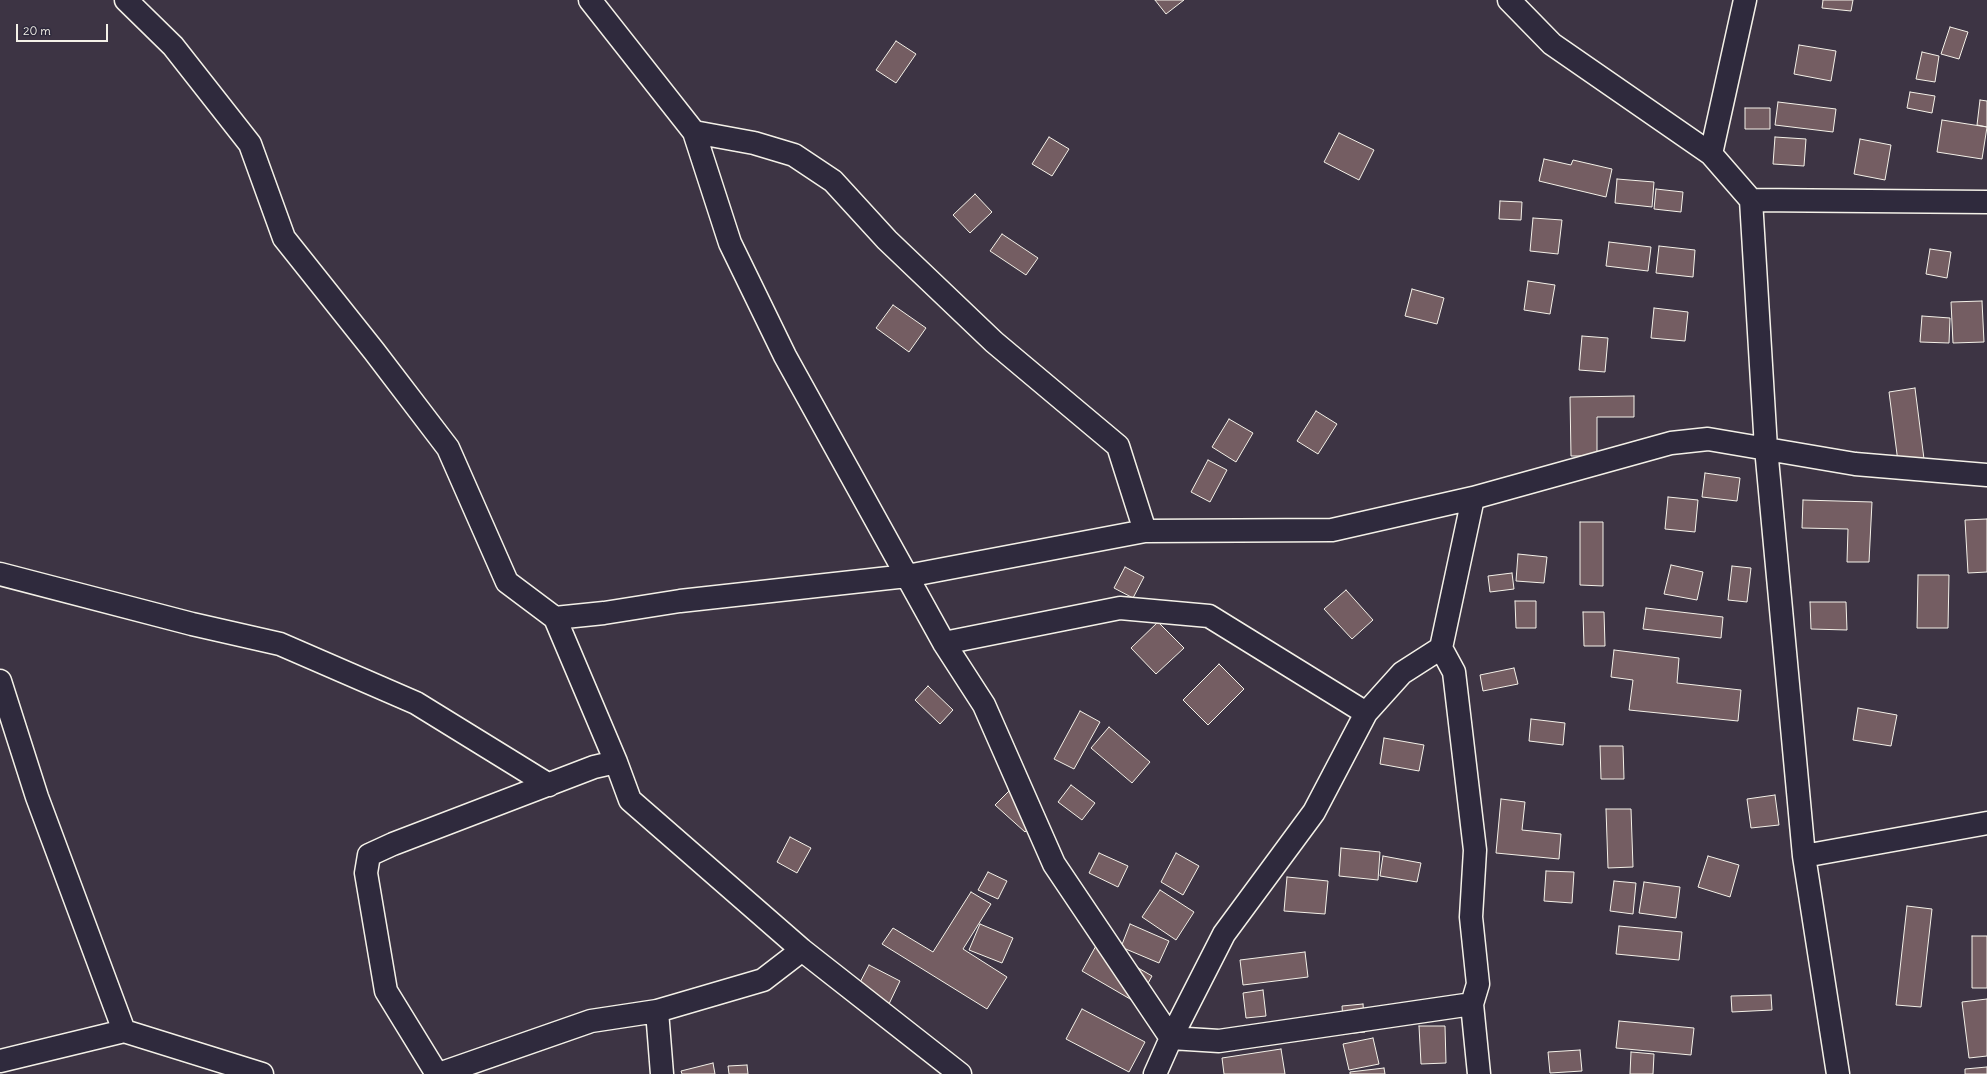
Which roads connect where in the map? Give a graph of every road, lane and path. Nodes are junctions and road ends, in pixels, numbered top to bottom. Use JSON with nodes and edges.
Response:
{"nodes":[{"id":1,"x":126,"y":0,"type":"edge"},
{"id":2,"x":590,"y":0,"type":"edge"},
{"id":3,"x":1509,"y":0,"type":"edge"},
{"id":4,"x":1745,"y":0,"type":"edge"},
{"id":5,"x":694,"y":132,"type":"junction"},
{"id":6,"x":1711,"y":154,"type":"junction"},
{"id":7,"x":1751,"y":200,"type":"junction"},
{"id":8,"x":1987,"y":202,"type":"edge"},
{"id":9,"x":1766,"y":448,"type":"junction"},
{"id":10,"x":1987,"y":475,"type":"edge"},
{"id":11,"x":1473,"y":498,"type":"junction"},
{"id":12,"x":1144,"y":531,"type":"junction"},
{"id":13,"x":0,"y":574,"type":"edge"},
{"id":14,"x":907,"y":576,"type":"junction"},
{"id":15,"x":555,"y":618,"type":"junction"},
{"id":16,"x":944,"y":643,"type":"junction"},
{"id":17,"x":1441,"y":648,"type":"junction"},
{"id":18,"x":0,"y":681,"type":"edge"},
{"id":19,"x":1366,"y":714,"type":"junction"},
{"id":20,"x":616,"y":762,"type":"junction"},
{"id":21,"x":549,"y":785,"type":"junction"},
{"id":22,"x":1987,"y":823,"type":"edge"},
{"id":23,"x":1804,"y":856,"type":"junction"},
{"id":24,"x":802,"y":950,"type":"junction"},
{"id":25,"x":1472,"y":1004,"type":"junction"},
{"id":26,"x":657,"y":1011,"type":"junction"},
{"id":27,"x":124,"y":1031,"type":"junction"},
{"id":28,"x":1171,"y":1038,"type":"junction"},
{"id":29,"x":0,"y":1061,"type":"edge"},
{"id":30,"x":262,"y":1074,"type":"edge"},
{"id":31,"x":438,"y":1074,"type":"edge"},
{"id":32,"x":662,"y":1074,"type":"edge"},
{"id":33,"x":960,"y":1074,"type":"edge"},
{"id":34,"x":1155,"y":1074,"type":"edge"},
{"id":35,"x":1479,"y":1074,"type":"edge"},
{"id":36,"x":1838,"y":1074,"type":"edge"}],
"edges":[{"from":1,"to":15,"type":"street"},
{"from":2,"to":5,"type":"street"},
{"from":3,"to":6,"type":"street"},
{"from":4,"to":6,"type":"street"},
{"from":5,"to":12,"type":"street"},
{"from":5,"to":14,"type":"street"},
{"from":6,"to":7,"type":"street"},
{"from":7,"to":8,"type":"street"},
{"from":7,"to":9,"type":"street"},
{"from":9,"to":10,"type":"street"},
{"from":9,"to":11,"type":"street"},
{"from":9,"to":23,"type":"street"},
{"from":11,"to":12,"type":"street"},
{"from":11,"to":17,"type":"street"},
{"from":12,"to":14,"type":"street"},
{"from":13,"to":21,"type":"street"},
{"from":14,"to":15,"type":"street"},
{"from":14,"to":16,"type":"street"},
{"from":15,"to":20,"type":"street"},
{"from":16,"to":19,"type":"street"},
{"from":16,"to":28,"type":"street"},
{"from":17,"to":19,"type":"street"},
{"from":17,"to":25,"type":"street"},
{"from":18,"to":27,"type":"street"},
{"from":19,"to":28,"type":"street"},
{"from":20,"to":21,"type":"street"},
{"from":20,"to":24,"type":"street"},
{"from":21,"to":31,"type":"street"},
{"from":22,"to":23,"type":"street"},
{"from":23,"to":36,"type":"street"},
{"from":24,"to":26,"type":"street"},
{"from":24,"to":33,"type":"street"},
{"from":25,"to":28,"type":"street"},
{"from":25,"to":35,"type":"street"},
{"from":26,"to":31,"type":"street"},
{"from":26,"to":32,"type":"street"},
{"from":27,"to":29,"type":"street"},
{"from":27,"to":30,"type":"street"},
{"from":28,"to":34,"type":"street"}]}
